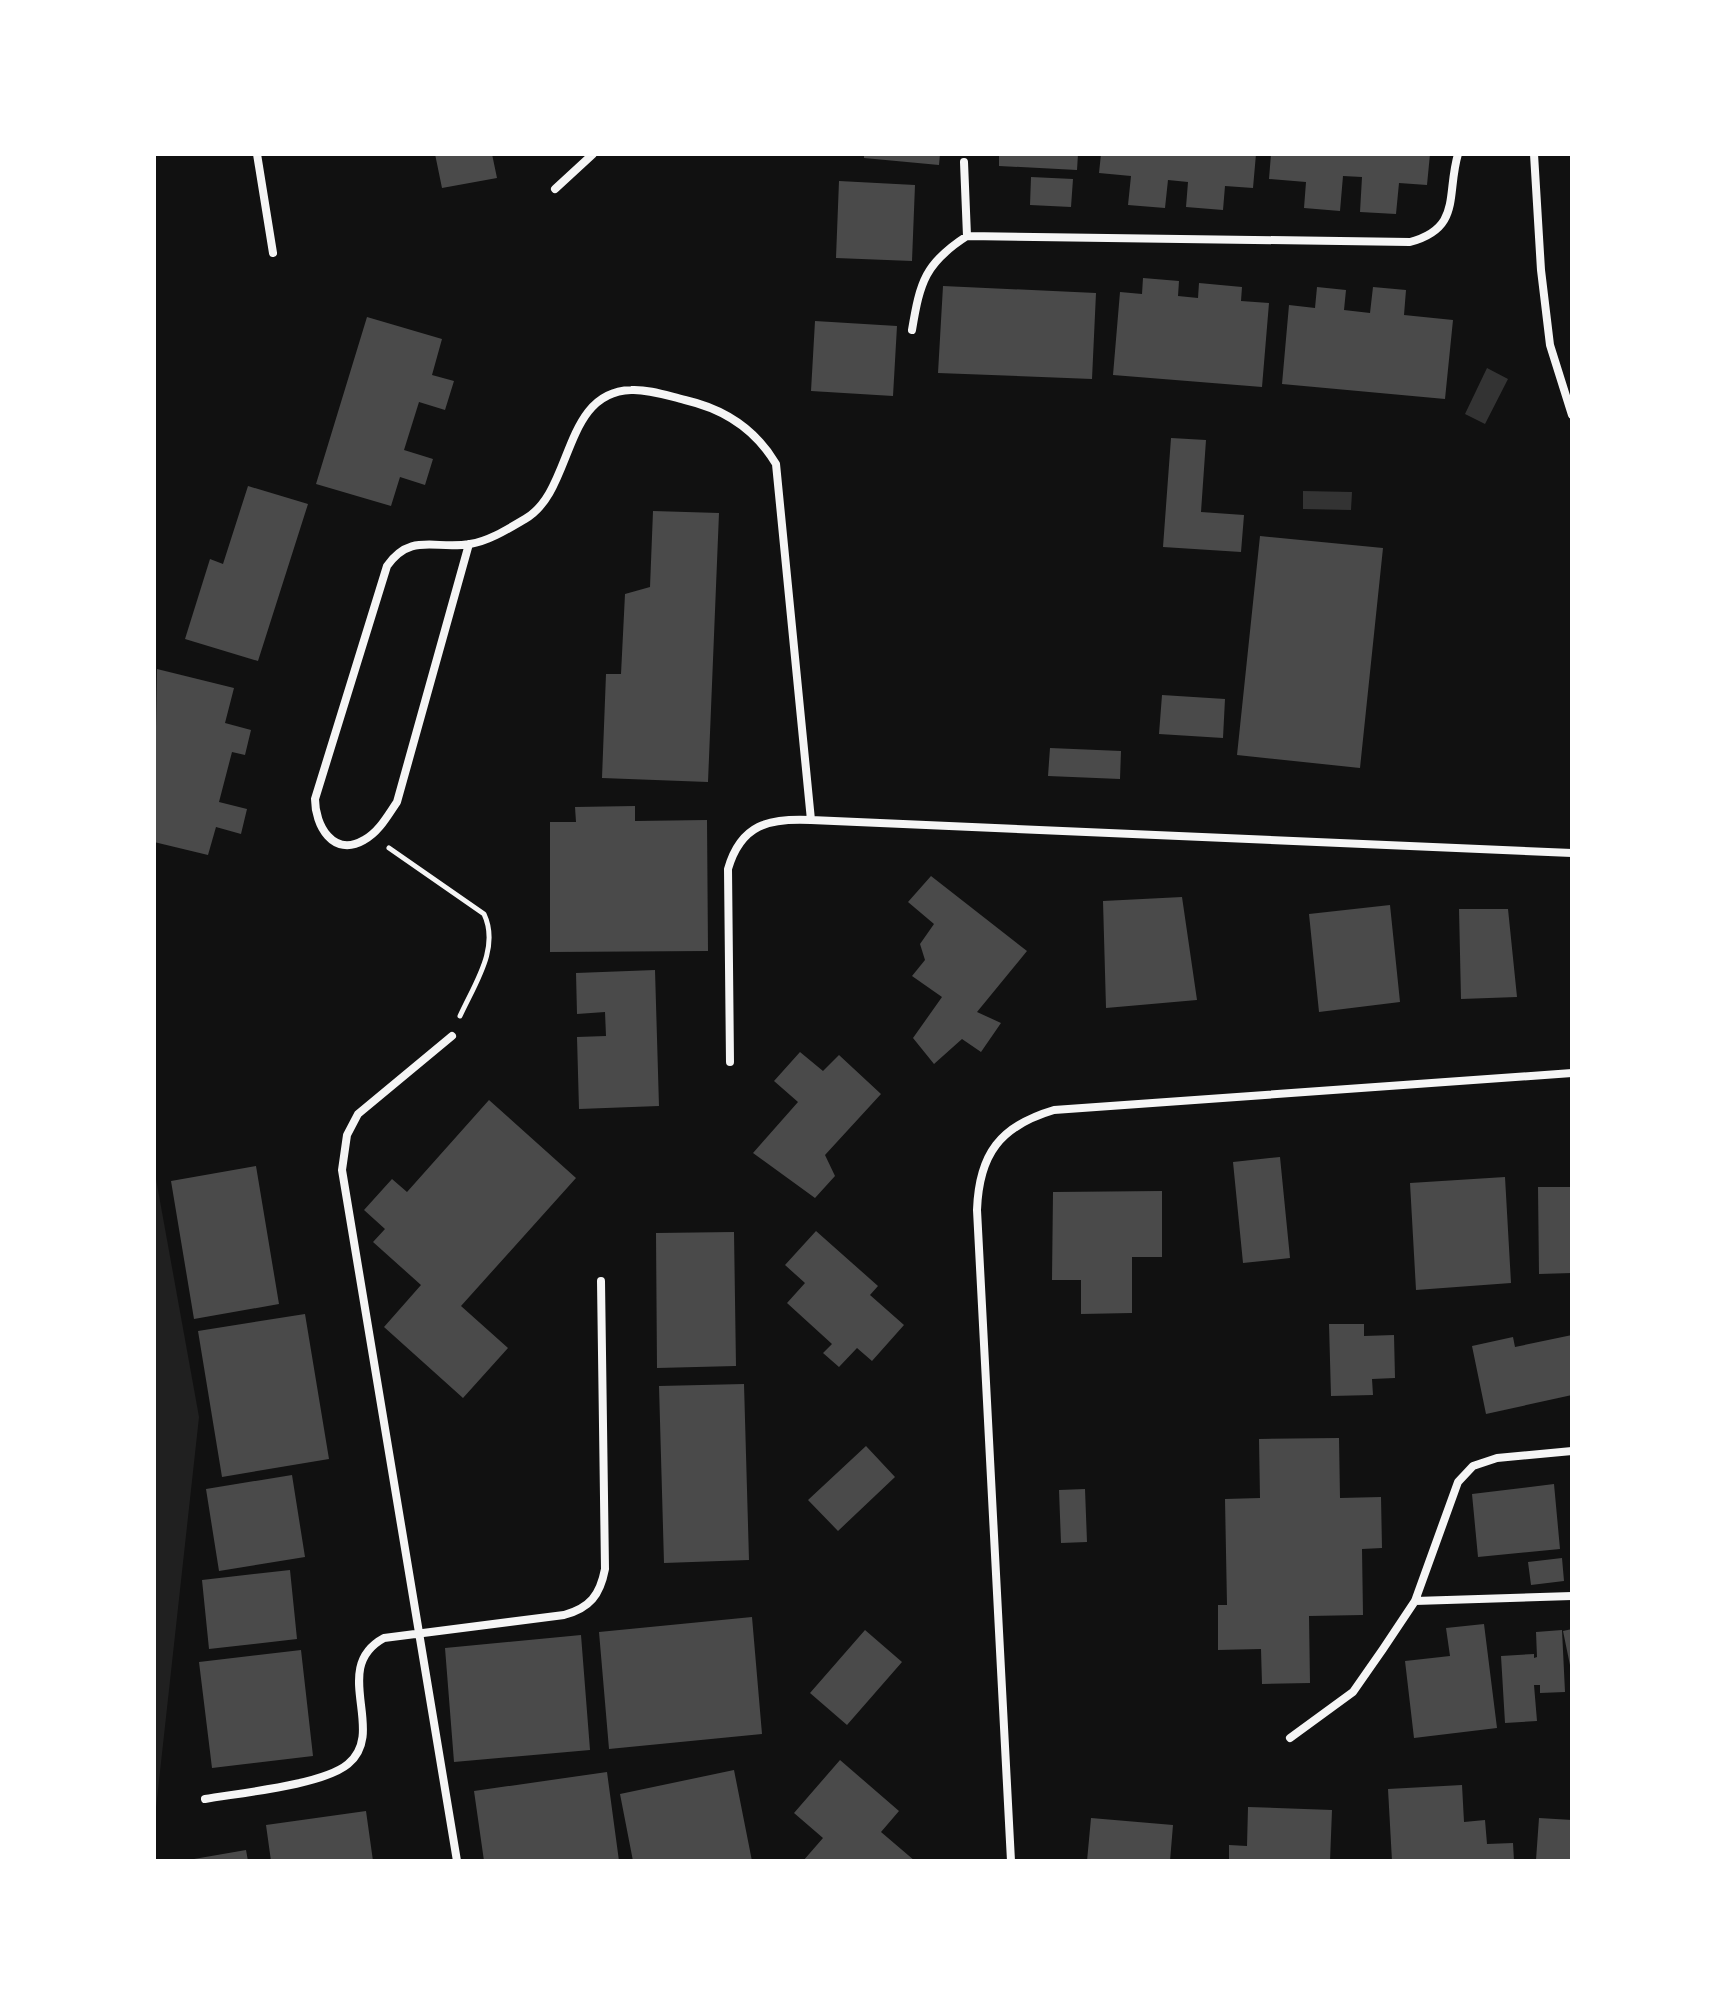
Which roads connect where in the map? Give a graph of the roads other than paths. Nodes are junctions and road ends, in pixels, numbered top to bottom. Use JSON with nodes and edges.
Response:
{"nodes":[{"id":1,"x":257,"y":154,"type":"edge"},
{"id":2,"x":593,"y":154,"type":"edge"},
{"id":3,"x":1458,"y":154,"type":"edge"},
{"id":4,"x":1534,"y":154,"type":"edge"},
{"id":5,"x":964,"y":162,"type":"dead end"},
{"id":6,"x":555,"y":189,"type":"dead end"},
{"id":7,"x":967,"y":236,"type":"junction"},
{"id":8,"x":273,"y":253,"type":"dead end"},
{"id":9,"x":912,"y":330,"type":"dead end"},
{"id":10,"x":1572,"y":415,"type":"edge"},
{"id":11,"x":469,"y":544,"type":"junction"},
{"id":12,"x":811,"y":820,"type":"junction"},
{"id":13,"x":1572,"y":853,"type":"edge"},
{"id":14,"x":452,"y":1036,"type":"road end"},
{"id":15,"x":730,"y":1062,"type":"dead end"},
{"id":16,"x":1572,"y":1073,"type":"edge"},
{"id":17,"x":601,"y":1281,"type":"dead end"},
{"id":18,"x":1572,"y":1451,"type":"edge"},
{"id":19,"x":1572,"y":1596,"type":"edge"},
{"id":20,"x":1415,"y":1601,"type":"junction"},
{"id":21,"x":419,"y":1632,"type":"junction"},
{"id":22,"x":1290,"y":1738,"type":"dead end"},
{"id":23,"x":205,"y":1799,"type":"dead end"},
{"id":24,"x":457,"y":1861,"type":"edge"},
{"id":25,"x":1011,"y":1861,"type":"edge"}],
"edges":[{"from":1,"to":8,"type":"street"},
{"from":2,"to":6,"type":"street"},
{"from":3,"to":7,"type":"street"},
{"from":4,"to":10,"type":"street"},
{"from":5,"to":7,"type":"street"},
{"from":7,"to":9,"type":"street"},
{"from":11,"to":11,"type":"street"},
{"from":11,"to":12,"type":"street"},
{"from":12,"to":13,"type":"street"},
{"from":12,"to":15,"type":"street"},
{"from":14,"to":21,"type":"street"},
{"from":16,"to":25,"type":"street"},
{"from":17,"to":21,"type":"street"},
{"from":18,"to":20,"type":"street"},
{"from":19,"to":20,"type":"street"},
{"from":20,"to":22,"type":"street"},
{"from":21,"to":23,"type":"street"},
{"from":21,"to":24,"type":"street"}]}
